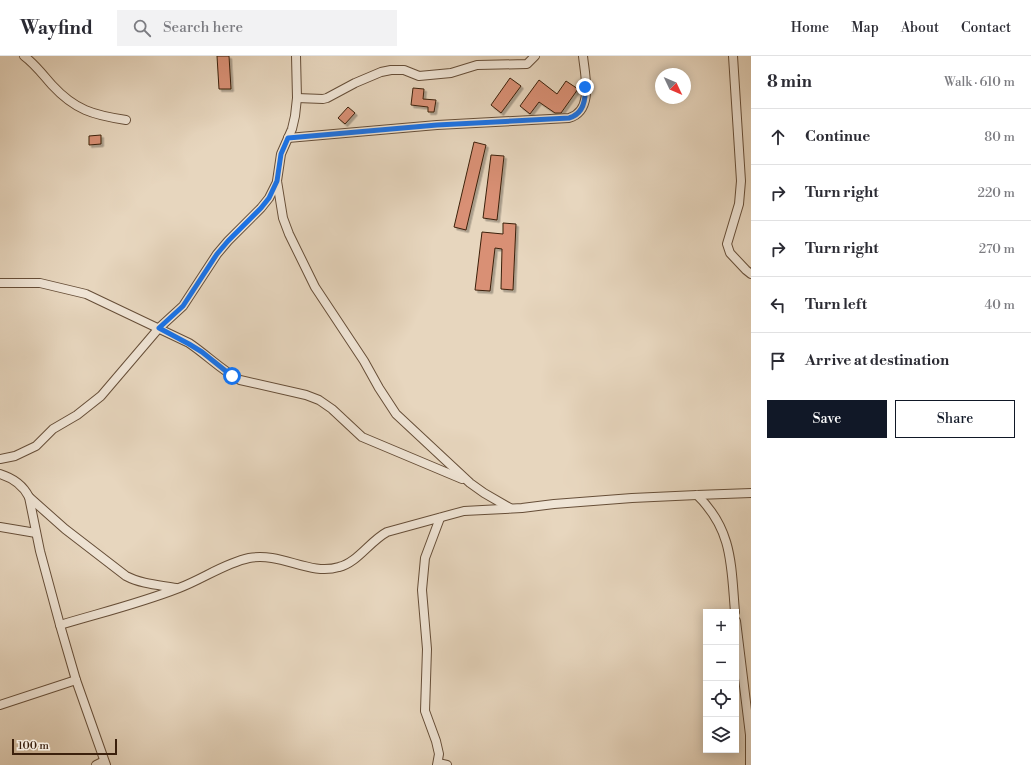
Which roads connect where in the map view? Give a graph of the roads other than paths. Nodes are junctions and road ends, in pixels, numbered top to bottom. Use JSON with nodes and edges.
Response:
{"nodes":[{"id":1,"x":24,"y":56,"type":"edge"},
{"id":2,"x":296,"y":56,"type":"edge"},
{"id":3,"x":535,"y":56,"type":"edge"},
{"id":4,"x":583,"y":56,"type":"edge"},
{"id":5,"x":733,"y":56,"type":"edge"},
{"id":6,"x":297,"y":98,"type":"junction"},
{"id":7,"x":126,"y":120,"type":"dead end"},
{"id":8,"x":288,"y":138,"type":"junction"},
{"id":9,"x":277,"y":181,"type":"junction"},
{"id":10,"x":751,"y":274,"type":"edge"},
{"id":11,"x":0,"y":283,"type":"edge"},
{"id":12,"x":159,"y":328,"type":"junction"},
{"id":13,"x":0,"y":459,"type":"edge"},
{"id":14,"x":0,"y":474,"type":"edge"},
{"id":15,"x":470,"y":483,"type":"junction"},
{"id":16,"x":751,"y":494,"type":"edge"},
{"id":17,"x":697,"y":495,"type":"junction"},
{"id":18,"x":29,"y":497,"type":"junction"},
{"id":19,"x":510,"y":508,"type":"junction"},
{"id":20,"x":440,"y":518,"type":"junction"},
{"id":21,"x":0,"y":527,"type":"edge"},
{"id":22,"x":36,"y":533,"type":"junction"},
{"id":23,"x":179,"y":588,"type":"junction"},
{"id":24,"x":735,"y":609,"type":"edge"},
{"id":25,"x":60,"y":625,"type":"junction"},
{"id":26,"x":739,"y":645,"type":"edge"},
{"id":27,"x":76,"y":680,"type":"junction"},
{"id":28,"x":0,"y":705,"type":"edge"},
{"id":29,"x":102,"y":764,"type":"edge"},
{"id":30,"x":438,"y":764,"type":"edge"},
{"id":31,"x":447,"y":765,"type":"edge"},
{"id":32,"x":750,"y":765,"type":"edge"}],
"edges":[{"from":1,"to":7,"type":"street"},
{"from":2,"to":6,"type":"street"},
{"from":3,"to":6,"type":"street"},
{"from":4,"to":8,"type":"street"},
{"from":5,"to":10,"type":"street"},
{"from":6,"to":8,"type":"street"},
{"from":8,"to":9,"type":"street"},
{"from":9,"to":12,"type":"street"},
{"from":9,"to":15,"type":"street"},
{"from":11,"to":12,"type":"street"},
{"from":12,"to":13,"type":"street"},
{"from":12,"to":15,"type":"street"},
{"from":14,"to":18,"type":"street"},
{"from":15,"to":19,"type":"street"},
{"from":16,"to":17,"type":"street"},
{"from":17,"to":19,"type":"street"},
{"from":17,"to":24,"type":"street"},
{"from":18,"to":22,"type":"street"},
{"from":18,"to":23,"type":"street"},
{"from":19,"to":20,"type":"street"},
{"from":20,"to":23,"type":"street"},
{"from":20,"to":30,"type":"street"},
{"from":21,"to":22,"type":"street"},
{"from":22,"to":25,"type":"street"},
{"from":23,"to":25,"type":"street"},
{"from":25,"to":27,"type":"street"},
{"from":26,"to":32,"type":"street"},
{"from":27,"to":28,"type":"street"},
{"from":27,"to":29,"type":"street"},
{"from":30,"to":31,"type":"street"}]}
